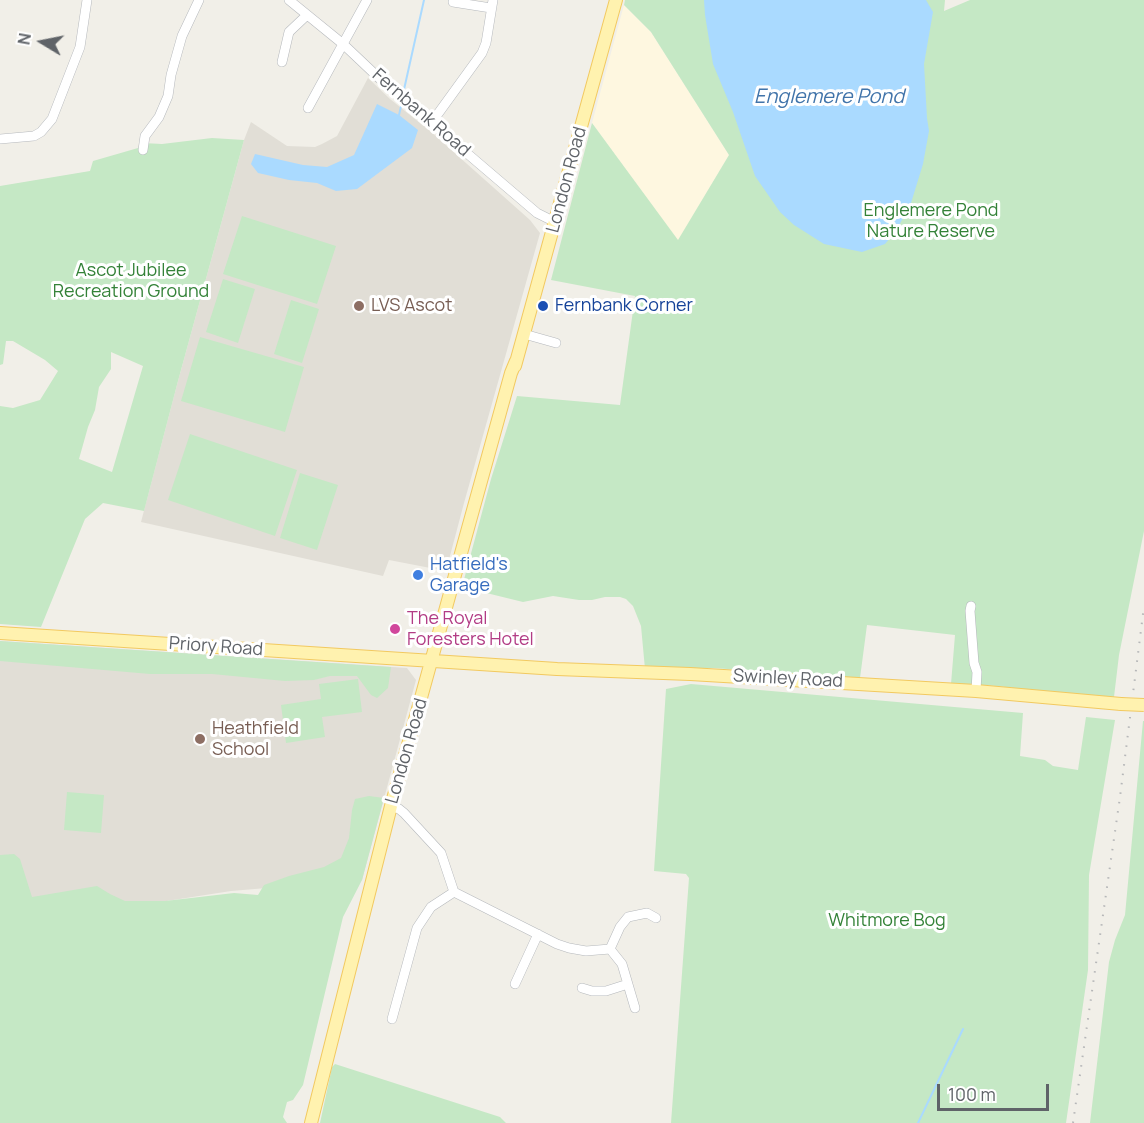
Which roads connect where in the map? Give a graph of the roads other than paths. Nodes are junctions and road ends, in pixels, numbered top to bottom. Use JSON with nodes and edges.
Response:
{"nodes":[{"id":1,"x":87,"y":0,"type":"edge"},
{"id":2,"x":200,"y":0,"type":"edge"},
{"id":3,"x":289,"y":0,"type":"edge"},
{"id":4,"x":367,"y":0,"type":"edge"},
{"id":5,"x":616,"y":0,"type":"edge"},
{"id":6,"x":453,"y":2,"type":"dead end"},
{"id":7,"x":492,"y":4,"type":"edge"},
{"id":8,"x":307,"y":15,"type":"junction"},
{"id":9,"x":343,"y":44,"type":"junction"},
{"id":10,"x":282,"y":62,"type":"dead end"},
{"id":11,"x":308,"y":108,"type":"dead end"},
{"id":12,"x":432,"y":122,"type":"junction"},
{"id":13,"x":0,"y":139,"type":"edge"},
{"id":14,"x":143,"y":150,"type":"dead end"},
{"id":15,"x":555,"y":222,"type":"junction"},
{"id":16,"x":524,"y":334,"type":"junction"},
{"id":17,"x":556,"y":344,"type":"dead end"},
{"id":18,"x":971,"y":606,"type":"dead end"},
{"id":19,"x":0,"y":633,"type":"edge"},
{"id":20,"x":431,"y":661,"type":"junction"},
{"id":21,"x":976,"y":691,"type":"junction"},
{"id":22,"x":1144,"y":706,"type":"edge"},
{"id":23,"x":391,"y":806,"type":"junction"},
{"id":24,"x":454,"y":892,"type":"junction"},
{"id":25,"x":656,"y":918,"type":"dead end"},
{"id":26,"x":538,"y":934,"type":"junction"},
{"id":27,"x":610,"y":949,"type":"junction"},
{"id":28,"x":515,"y":984,"type":"dead end"},
{"id":29,"x":628,"y":984,"type":"junction"},
{"id":30,"x":582,"y":988,"type":"dead end"},
{"id":31,"x":635,"y":1008,"type":"dead end"},
{"id":32,"x":392,"y":1019,"type":"dead end"},
{"id":33,"x":311,"y":1123,"type":"edge"}],
"edges":[{"from":1,"to":13,"type":"street"},
{"from":2,"to":14,"type":"street"},
{"from":3,"to":8,"type":"street","name":"Fernbank Road"},
{"from":4,"to":9,"type":"street"},
{"from":5,"to":15,"type":"main road","name":"London Road"},
{"from":6,"to":7,"type":"street"},
{"from":7,"to":12,"type":"street"},
{"from":8,"to":9,"type":"street","name":"Fernbank Road"},
{"from":8,"to":10,"type":"street"},
{"from":9,"to":11,"type":"street"},
{"from":9,"to":12,"type":"street","name":"Fernbank Road"},
{"from":12,"to":15,"type":"street","name":"Fernbank Road"},
{"from":15,"to":16,"type":"main road","name":"London Road"},
{"from":16,"to":17,"type":"street"},
{"from":16,"to":20,"type":"main road","name":"London Road"},
{"from":18,"to":21,"type":"street"},
{"from":19,"to":20,"type":"main road","name":"Priory Road"},
{"from":20,"to":21,"type":"main road","name":"Swinley Road"},
{"from":20,"to":23,"type":"main road","name":"London Road"},
{"from":21,"to":22,"type":"main road","name":"Swinley Road","bridge":true},
{"from":23,"to":24,"type":"street"},
{"from":23,"to":33,"type":"main road","name":"London Road"},
{"from":24,"to":26,"type":"street"},
{"from":24,"to":32,"type":"street"},
{"from":25,"to":27,"type":"street"},
{"from":26,"to":27,"type":"street"},
{"from":26,"to":28,"type":"street"},
{"from":27,"to":29,"type":"street"},
{"from":29,"to":30,"type":"street"},
{"from":29,"to":31,"type":"street"}]}
